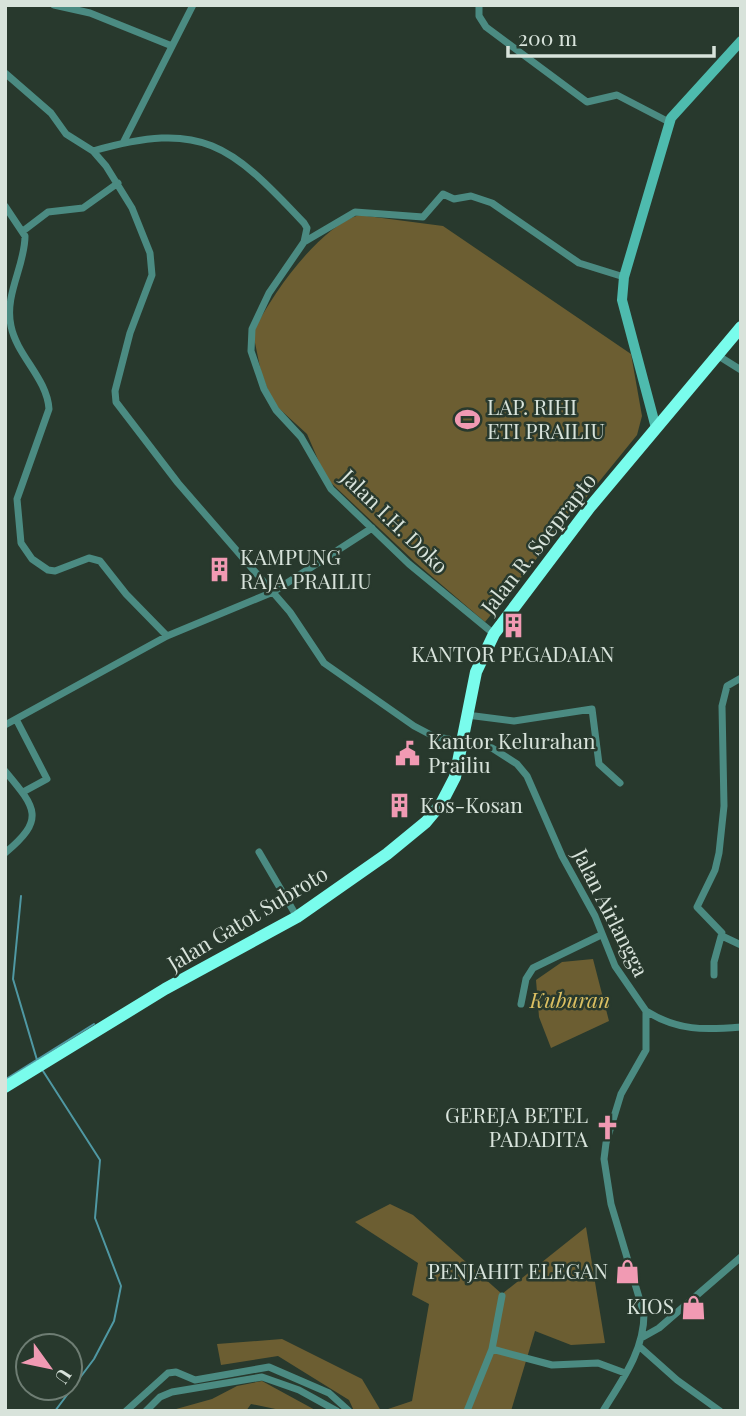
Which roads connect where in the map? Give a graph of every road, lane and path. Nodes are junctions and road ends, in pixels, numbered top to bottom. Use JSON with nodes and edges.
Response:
{"nodes":[{"id":1,"x":54,"y":5,"type":"edge"},
{"id":2,"x":193,"y":5,"type":"edge"},
{"id":3,"x":479,"y":5,"type":"edge"},
{"id":4,"x":741,"y":41,"type":"edge"},
{"id":5,"x":172,"y":46,"type":"junction"},
{"id":6,"x":5,"y":73,"type":"edge"},
{"id":7,"x":669,"y":122,"type":"junction"},
{"id":8,"x":123,"y":143,"type":"junction"},
{"id":9,"x":93,"y":151,"type":"junction"},
{"id":10,"x":118,"y":183,"type":"junction"},
{"id":11,"x":5,"y":206,"type":"edge"},
{"id":12,"x":23,"y":231,"type":"junction"},
{"id":13,"x":304,"y":242,"type":"junction"},
{"id":14,"x":624,"y":277,"type":"junction"},
{"id":15,"x":741,"y":327,"type":"edge"},
{"id":16,"x":717,"y":355,"type":"junction"},
{"id":17,"x":741,"y":370,"type":"edge"},
{"id":18,"x":656,"y":428,"type":"junction"},
{"id":19,"x":372,"y":528,"type":"junction"},
{"id":20,"x":273,"y":592,"type":"junction"},
{"id":21,"x":494,"y":634,"type":"junction"},
{"id":22,"x":167,"y":636,"type":"junction"},
{"id":23,"x":741,"y":678,"type":"edge"},
{"id":24,"x":467,"y":715,"type":"junction"},
{"id":25,"x":16,"y":719,"type":"junction"},
{"id":26,"x":5,"y":725,"type":"edge"},
{"id":27,"x":463,"y":741,"type":"junction"},
{"id":28,"x":5,"y":771,"type":"edge"},
{"id":29,"x":620,"y":783,"type":"dead end"},
{"id":30,"x":23,"y":792,"type":"junction"},
{"id":31,"x":5,"y":852,"type":"edge"},
{"id":32,"x":259,"y":852,"type":"dead end"},
{"id":33,"x":297,"y":917,"type":"junction"},
{"id":34,"x":601,"y":935,"type":"junction"},
{"id":35,"x":722,"y":936,"type":"junction"},
{"id":36,"x":741,"y":945,"type":"edge"},
{"id":37,"x":714,"y":975,"type":"dead end"},
{"id":38,"x":522,"y":1004,"type":"dead end"},
{"id":39,"x":646,"y":1011,"type":"junction"},
{"id":40,"x":741,"y":1027,"type":"edge"},
{"id":41,"x":5,"y":1087,"type":"edge"},
{"id":42,"x":741,"y":1257,"type":"edge"},
{"id":43,"x":502,"y":1296,"type":"dead end"},
{"id":44,"x":643,"y":1337,"type":"junction"},
{"id":45,"x":640,"y":1347,"type":"junction"},
{"id":46,"x":492,"y":1349,"type":"junction"},
{"id":47,"x":625,"y":1373,"type":"junction"},
{"id":48,"x":126,"y":1411,"type":"edge"},
{"id":49,"x":146,"y":1411,"type":"edge"},
{"id":50,"x":337,"y":1411,"type":"edge"},
{"id":51,"x":349,"y":1411,"type":"edge"},
{"id":52,"x":467,"y":1411,"type":"edge"},
{"id":53,"x":603,"y":1411,"type":"edge"},
{"id":54,"x":720,"y":1411,"type":"edge"}],
"edges":[{"from":1,"to":5,"type":"street"},
{"from":2,"to":5,"type":"street"},
{"from":3,"to":7,"type":"street"},
{"from":4,"to":7,"type":"street"},
{"from":5,"to":8,"type":"street"},
{"from":6,"to":9,"type":"street"},
{"from":7,"to":14,"type":"street"},
{"from":8,"to":9,"type":"street"},
{"from":8,"to":13,"type":"street"},
{"from":9,"to":10,"type":"street"},
{"from":10,"to":12,"type":"street"},
{"from":10,"to":20,"type":"street","name":"Jalan Airlangga"},
{"from":11,"to":12,"type":"street"},
{"from":12,"to":22,"type":"street"},
{"from":13,"to":14,"type":"street"},
{"from":13,"to":19,"type":"street","name":"Jalan I.H. Doko"},
{"from":14,"to":18,"type":"street"},
{"from":15,"to":16,"type":"highway","name":"Jalan R. Soeprapto"},
{"from":16,"to":17,"type":"street"},
{"from":16,"to":18,"type":"highway","name":"Jalan R. Soeprapto"},
{"from":18,"to":21,"type":"highway","name":"Jalan R. Soeprapto"},
{"from":19,"to":20,"type":"street"},
{"from":19,"to":21,"type":"street","name":"Jalan I.H. Doko"},
{"from":20,"to":22,"type":"street"},
{"from":20,"to":27,"type":"street","name":"Jalan Airlangga"},
{"from":21,"to":24,"type":"highway","name":"Jalan R. Soeprapto"},
{"from":22,"to":25,"type":"street"},
{"from":23,"to":35,"type":"street"},
{"from":24,"to":27,"type":"highway","name":"Jalan R. Soeprapto"},
{"from":24,"to":29,"type":"street"},
{"from":25,"to":26,"type":"street"},
{"from":25,"to":30,"type":"street"},
{"from":27,"to":33,"type":"highway","name":"Jalan Gatot Subroto"},
{"from":27,"to":34,"type":"street","name":"Jalan Airlangga"},
{"from":28,"to":30,"type":"street"},
{"from":30,"to":31,"type":"street"},
{"from":32,"to":33,"type":"street"},
{"from":33,"to":41,"type":"highway","name":"Jalan Gatot Subroto"},
{"from":34,"to":38,"type":"street"},
{"from":34,"to":39,"type":"street","name":"Jalan Airlangga"},
{"from":35,"to":36,"type":"street"},
{"from":35,"to":37,"type":"street"},
{"from":39,"to":40,"type":"street"},
{"from":39,"to":44,"type":"street"},
{"from":42,"to":44,"type":"street"},
{"from":43,"to":46,"type":"street"},
{"from":44,"to":45,"type":"street"},
{"from":45,"to":47,"type":"street"},
{"from":45,"to":54,"type":"street"},
{"from":46,"to":47,"type":"street"},
{"from":46,"to":52,"type":"street"},
{"from":47,"to":53,"type":"street"},
{"from":48,"to":51,"type":"street"},
{"from":49,"to":50,"type":"street"}]}
